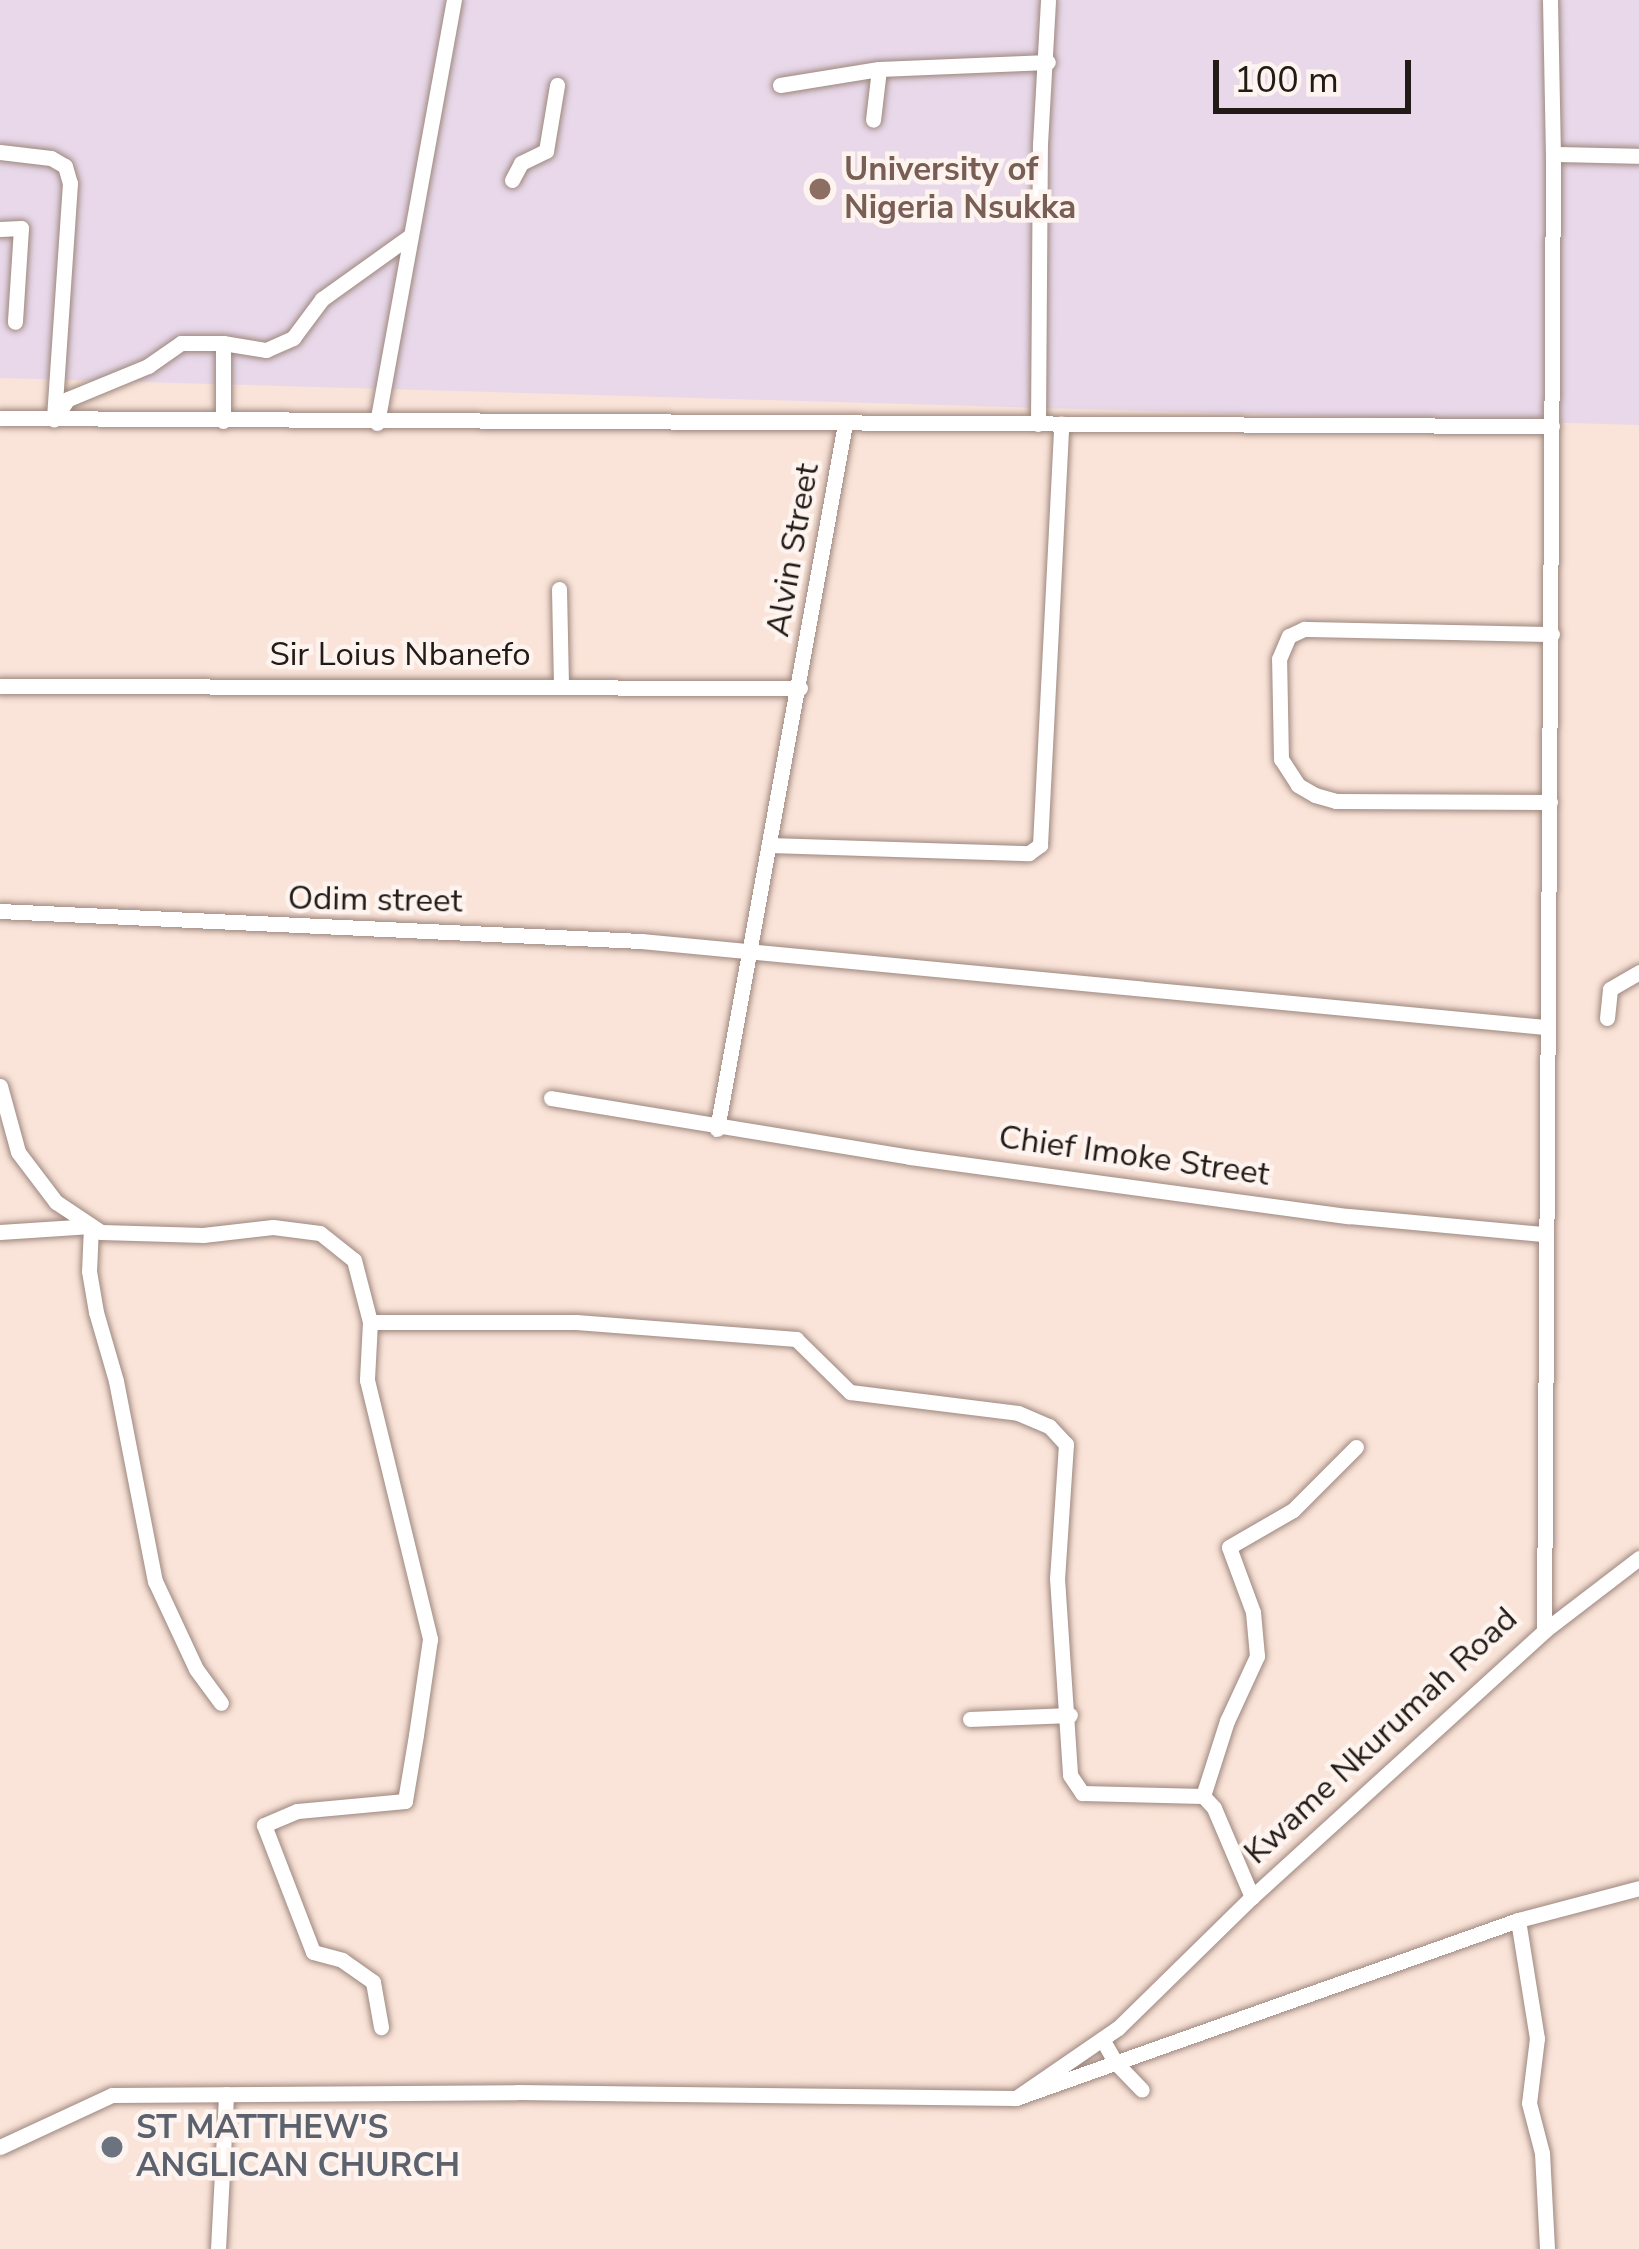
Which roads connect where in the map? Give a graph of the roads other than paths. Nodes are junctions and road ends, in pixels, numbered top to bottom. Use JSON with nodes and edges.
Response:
{"nodes":[{"id":1,"x":454,"y":0,"type":"edge"},
{"id":2,"x":1048,"y":0,"type":"edge"},
{"id":3,"x":1550,"y":0,"type":"edge"},
{"id":4,"x":1048,"y":62,"type":"junction"},
{"id":5,"x":879,"y":70,"type":"junction"},
{"id":6,"x":557,"y":85,"type":"dead end"},
{"id":7,"x":780,"y":85,"type":"dead end"},
{"id":8,"x":873,"y":120,"type":"dead end"},
{"id":9,"x":0,"y":152,"type":"edge"},
{"id":10,"x":1553,"y":154,"type":"junction"},
{"id":11,"x":1639,"y":156,"type":"edge"},
{"id":12,"x":512,"y":180,"type":"dead end"},
{"id":13,"x":0,"y":229,"type":"edge"},
{"id":14,"x":410,"y":236,"type":"junction"},
{"id":15,"x":15,"y":322,"type":"dead end"},
{"id":16,"x":223,"y":344,"type":"junction"},
{"id":17,"x":0,"y":418,"type":"edge"},
{"id":18,"x":54,"y":418,"type":"junction"},
{"id":19,"x":223,"y":421,"type":"junction"},
{"id":20,"x":377,"y":422,"type":"junction"},
{"id":21,"x":845,"y":424,"type":"junction"},
{"id":22,"x":1038,"y":424,"type":"junction"},
{"id":23,"x":1061,"y":424,"type":"junction"},
{"id":24,"x":1552,"y":426,"type":"junction"},
{"id":25,"x":559,"y":589,"type":"dead end"},
{"id":26,"x":1552,"y":634,"type":"junction"},
{"id":27,"x":0,"y":686,"type":"edge"},
{"id":28,"x":561,"y":686,"type":"junction"},
{"id":29,"x":800,"y":688,"type":"junction"},
{"id":30,"x":1550,"y":802,"type":"junction"},
{"id":31,"x":769,"y":845,"type":"junction"},
{"id":32,"x":0,"y":911,"type":"edge"},
{"id":33,"x":749,"y":950,"type":"junction"},
{"id":34,"x":1639,"y":972,"type":"edge"},
{"id":35,"x":1607,"y":1018,"type":"dead end"},
{"id":36,"x":1545,"y":1027,"type":"junction"},
{"id":37,"x":0,"y":1086,"type":"edge"},
{"id":38,"x":551,"y":1098,"type":"dead end"},
{"id":39,"x":717,"y":1129,"type":"junction"},
{"id":40,"x":91,"y":1226,"type":"junction"},
{"id":41,"x":0,"y":1232,"type":"edge"},
{"id":42,"x":1543,"y":1234,"type":"junction"},
{"id":43,"x":370,"y":1322,"type":"junction"},
{"id":44,"x":1356,"y":1447,"type":"dead end"},
{"id":45,"x":1639,"y":1558,"type":"edge"},
{"id":46,"x":1544,"y":1631,"type":"junction"},
{"id":47,"x":221,"y":1703,"type":"dead end"},
{"id":48,"x":1070,"y":1715,"type":"junction"},
{"id":49,"x":970,"y":1719,"type":"dead end"},
{"id":50,"x":1203,"y":1796,"type":"junction"},
{"id":51,"x":1639,"y":1888,"type":"edge"},
{"id":52,"x":1252,"y":1897,"type":"junction"},
{"id":53,"x":1518,"y":1920,"type":"junction"},
{"id":54,"x":381,"y":2026,"type":"dead end"},
{"id":55,"x":1102,"y":2039,"type":"junction"},
{"id":56,"x":1115,"y":2063,"type":"junction"},
{"id":57,"x":1142,"y":2090,"type":"dead end"},
{"id":58,"x":226,"y":2094,"type":"junction"},
{"id":59,"x":1016,"y":2098,"type":"junction"},
{"id":60,"x":0,"y":2146,"type":"edge"},
{"id":61,"x":218,"y":2249,"type":"edge"},
{"id":62,"x":1547,"y":2249,"type":"edge"}],
"edges":[{"from":1,"to":14,"type":"street"},
{"from":2,"to":4,"type":"street"},
{"from":3,"to":10,"type":"street","name":"Kwame Nkurumah Road"},
{"from":4,"to":5,"type":"street"},
{"from":4,"to":22,"type":"street"},
{"from":5,"to":7,"type":"street"},
{"from":5,"to":8,"type":"street"},
{"from":6,"to":12,"type":"street"},
{"from":9,"to":18,"type":"street"},
{"from":10,"to":11,"type":"street"},
{"from":10,"to":24,"type":"street","name":"Kwame Nkurumah Road"},
{"from":13,"to":15,"type":"street"},
{"from":14,"to":16,"type":"street"},
{"from":14,"to":20,"type":"street"},
{"from":16,"to":18,"type":"street"},
{"from":16,"to":19,"type":"street"},
{"from":17,"to":18,"type":"street"},
{"from":18,"to":19,"type":"street"},
{"from":19,"to":20,"type":"street"},
{"from":20,"to":21,"type":"street"},
{"from":21,"to":22,"type":"street"},
{"from":21,"to":29,"type":"street","name":"Alvin Street"},
{"from":22,"to":23,"type":"street"},
{"from":23,"to":24,"type":"street"},
{"from":23,"to":31,"type":"street"},
{"from":24,"to":26,"type":"street","name":"Kwame Nkurumah Road"},
{"from":25,"to":28,"type":"street"},
{"from":26,"to":30,"type":"street","name":"Kwame Nkurumah Road"},
{"from":26,"to":30,"type":"street"},
{"from":27,"to":28,"type":"street","name":"Sir Loius Nbanefo"},
{"from":28,"to":29,"type":"street","name":"Sir Loius Nbanefo"},
{"from":29,"to":31,"type":"street","name":"Alvin Street"},
{"from":30,"to":36,"type":"street","name":"Kwame Nkurumah Road"},
{"from":31,"to":33,"type":"street","name":"Alvin Street"},
{"from":32,"to":33,"type":"street","name":"Odim street"},
{"from":33,"to":36,"type":"street","name":"Odim street"},
{"from":33,"to":39,"type":"street","name":"Alvin Street"},
{"from":34,"to":35,"type":"street"},
{"from":36,"to":42,"type":"street","name":"Kwame Nkurumah Road"},
{"from":37,"to":40,"type":"street"},
{"from":38,"to":39,"type":"street","name":"Chief Imoke Street"},
{"from":39,"to":42,"type":"street","name":"Chief Imoke Street"},
{"from":40,"to":41,"type":"street"},
{"from":40,"to":43,"type":"street"},
{"from":40,"to":47,"type":"street"},
{"from":42,"to":46,"type":"street","name":"Kwame Nkurumah Road"},
{"from":43,"to":48,"type":"street"},
{"from":43,"to":54,"type":"street"},
{"from":44,"to":50,"type":"street"},
{"from":45,"to":46,"type":"street"},
{"from":46,"to":52,"type":"street","name":"Kwame Nkurumah Road"},
{"from":48,"to":49,"type":"street"},
{"from":48,"to":50,"type":"street"},
{"from":50,"to":52,"type":"street"},
{"from":51,"to":53,"type":"street"},
{"from":52,"to":55,"type":"street","name":"Kwame Nkurumah Road"},
{"from":53,"to":56,"type":"street"},
{"from":53,"to":62,"type":"street"},
{"from":55,"to":56,"type":"street"},
{"from":55,"to":59,"type":"street","name":"Kwame Nkurumah Road"},
{"from":56,"to":57,"type":"street"},
{"from":56,"to":59,"type":"street"},
{"from":58,"to":59,"type":"street"},
{"from":58,"to":60,"type":"street"},
{"from":58,"to":61,"type":"street"}]}
